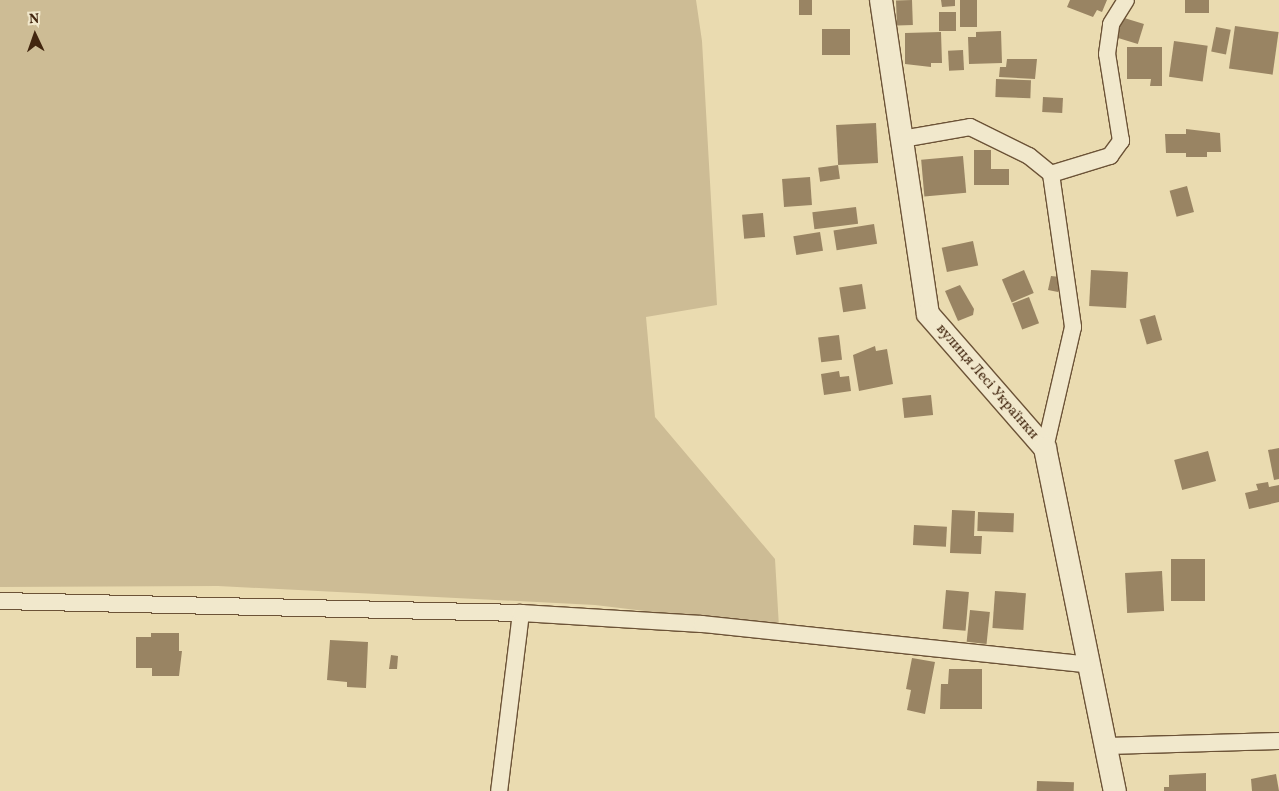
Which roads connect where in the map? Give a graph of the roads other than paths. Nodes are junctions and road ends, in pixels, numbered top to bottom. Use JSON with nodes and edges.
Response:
{"nodes":[{"id":1,"x":881,"y":0,"type":"edge"},
{"id":2,"x":1126,"y":0,"type":"edge"},
{"id":3,"x":902,"y":139,"type":"junction"},
{"id":4,"x":1051,"y":174,"type":"junction"},
{"id":5,"x":1045,"y":448,"type":"junction"},
{"id":6,"x":0,"y":601,"type":"edge"},
{"id":7,"x":521,"y":613,"type":"junction"},
{"id":8,"x":1090,"y":665,"type":"junction"},
{"id":9,"x":1279,"y":740,"type":"edge"},
{"id":10,"x":1108,"y":746,"type":"junction"},
{"id":11,"x":499,"y":791,"type":"edge"},
{"id":12,"x":1114,"y":791,"type":"edge"}],
"edges":[{"from":1,"to":3,"type":"street","name":"вулиця Лесі Українки"},
{"from":2,"to":4,"type":"street"},
{"from":3,"to":4,"type":"street"},
{"from":3,"to":5,"type":"street","name":"вулиця Лесі Українки"},
{"from":4,"to":5,"type":"street"},
{"from":5,"to":8,"type":"street","name":"вулиця Лесі Українки"},
{"from":6,"to":7,"type":"street"},
{"from":7,"to":8,"type":"street"},
{"from":7,"to":11,"type":"street"},
{"from":8,"to":10,"type":"street","name":"вулиця Лесі Українки"},
{"from":9,"to":10,"type":"street"},
{"from":10,"to":12,"type":"street","name":"вулиця Лесі Українки"}]}
